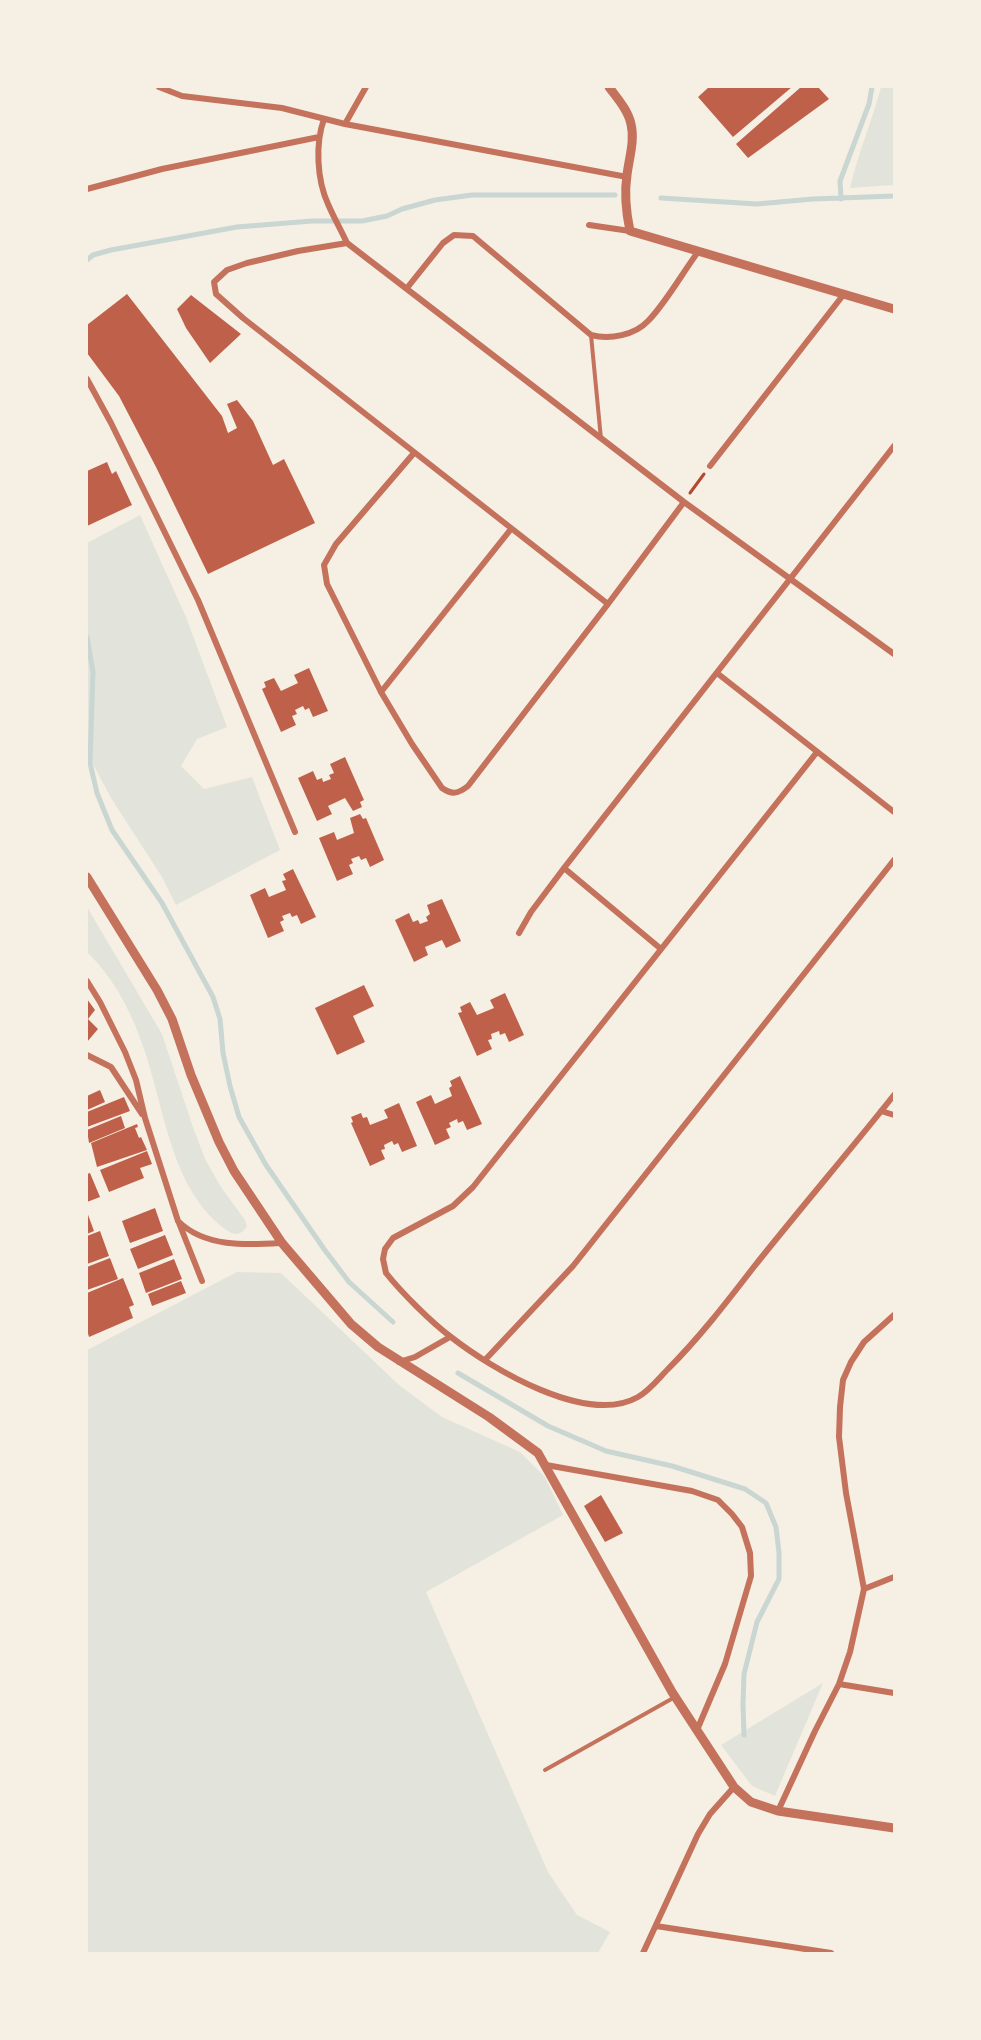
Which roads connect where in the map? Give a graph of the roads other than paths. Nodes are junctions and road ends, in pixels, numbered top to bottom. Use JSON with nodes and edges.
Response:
{"nodes":[{"id":1,"x":159,"y":87,"type":"edge"},
{"id":2,"x":366,"y":87,"type":"edge"},
{"id":3,"x":609,"y":87,"type":"edge"},
{"id":4,"x":324,"y":119,"type":"junction"},
{"id":5,"x":345,"y":124,"type":"junction"},
{"id":6,"x":319,"y":137,"type":"junction"},
{"id":7,"x":627,"y":177,"type":"junction"},
{"id":8,"x":87,"y":189,"type":"edge"},
{"id":9,"x":590,"y":225,"type":"dead end"},
{"id":10,"x":630,"y":231,"type":"junction"},
{"id":11,"x":347,"y":243,"type":"junction"},
{"id":12,"x":698,"y":252,"type":"junction"},
{"id":13,"x":407,"y":288,"type":"junction"},
{"id":14,"x":844,"y":294,"type":"junction"},
{"id":15,"x":894,"y":309,"type":"edge"},
{"id":16,"x":591,"y":335,"type":"junction"},
{"id":17,"x":87,"y":379,"type":"edge"},
{"id":18,"x":601,"y":439,"type":"junction"},
{"id":19,"x":894,"y":446,"type":"edge"},
{"id":20,"x":414,"y":453,"type":"junction"},
{"id":21,"x":710,"y":466,"type":"road end"},
{"id":22,"x":684,"y":502,"type":"junction"},
{"id":23,"x":511,"y":529,"type":"junction"},
{"id":24,"x":791,"y":579,"type":"junction"},
{"id":25,"x":608,"y":604,"type":"junction"},
{"id":26,"x":894,"y":654,"type":"edge"},
{"id":27,"x":717,"y":673,"type":"junction"},
{"id":28,"x":381,"y":692,"type":"junction"},
{"id":29,"x":817,"y":752,"type":"junction"},
{"id":30,"x":894,"y":812,"type":"edge"},
{"id":31,"x":295,"y":832,"type":"dead end"},
{"id":32,"x":894,"y":860,"type":"edge"},
{"id":33,"x":564,"y":868,"type":"junction"},
{"id":34,"x":87,"y":877,"type":"edge"},
{"id":35,"x":519,"y":933,"type":"dead end"},
{"id":36,"x":662,"y":949,"type":"junction"},
{"id":37,"x":87,"y":981,"type":"edge"},
{"id":38,"x":87,"y":1055,"type":"edge"},
{"id":39,"x":894,"y":1095,"type":"edge"},
{"id":40,"x":881,"y":1111,"type":"junction"},
{"id":41,"x":894,"y":1115,"type":"edge"},
{"id":42,"x":145,"y":1118,"type":"junction"},
{"id":43,"x":178,"y":1221,"type":"junction"},
{"id":44,"x":282,"y":1243,"type":"junction"},
{"id":45,"x":202,"y":1281,"type":"dead end"},
{"id":46,"x":894,"y":1315,"type":"edge"},
{"id":47,"x":450,"y":1337,"type":"junction"},
{"id":48,"x":485,"y":1360,"type":"junction"},
{"id":49,"x":399,"y":1362,"type":"junction"},
{"id":50,"x":546,"y":1465,"type":"junction"},
{"id":51,"x":894,"y":1577,"type":"edge"},
{"id":52,"x":864,"y":1589,"type":"junction"},
{"id":53,"x":839,"y":1684,"type":"junction"},
{"id":54,"x":894,"y":1693,"type":"edge"},
{"id":55,"x":676,"y":1697,"type":"junction"},
{"id":56,"x":697,"y":1730,"type":"junction"},
{"id":57,"x":545,"y":1770,"type":"dead end"},
{"id":58,"x":734,"y":1787,"type":"junction"},
{"id":59,"x":778,"y":1811,"type":"junction"},
{"id":60,"x":894,"y":1828,"type":"edge"},
{"id":61,"x":656,"y":1926,"type":"junction"},
{"id":62,"x":790,"y":1950,"type":"edge"},
{"id":63,"x":643,"y":1953,"type":"edge"},
{"id":64,"x":831,"y":1953,"type":"edge"}],
"edges":[{"from":1,"to":4,"type":"street"},
{"from":2,"to":5,"type":"street"},
{"from":3,"to":7,"type":"street"},
{"from":4,"to":5,"type":"street"},
{"from":4,"to":6,"type":"street"},
{"from":5,"to":7,"type":"street"},
{"from":6,"to":8,"type":"street"},
{"from":6,"to":11,"type":"street"},
{"from":7,"to":10,"type":"street"},
{"from":9,"to":10,"type":"street"},
{"from":10,"to":12,"type":"street"},
{"from":11,"to":13,"type":"street"},
{"from":11,"to":20,"type":"street"},
{"from":12,"to":14,"type":"street"},
{"from":12,"to":16,"type":"street"},
{"from":13,"to":16,"type":"street"},
{"from":13,"to":18,"type":"street"},
{"from":14,"to":15,"type":"street"},
{"from":14,"to":21,"type":"street"},
{"from":16,"to":18,"type":"lane"},
{"from":17,"to":31,"type":"street"},
{"from":18,"to":22,"type":"street"},
{"from":19,"to":24,"type":"street"},
{"from":20,"to":23,"type":"street"},
{"from":20,"to":28,"type":"street"},
{"from":22,"to":24,"type":"street"},
{"from":22,"to":25,"type":"street"},
{"from":23,"to":25,"type":"street"},
{"from":23,"to":28,"type":"street"},
{"from":24,"to":26,"type":"street"},
{"from":24,"to":27,"type":"street"},
{"from":25,"to":28,"type":"street"},
{"from":27,"to":29,"type":"street"},
{"from":27,"to":33,"type":"street"},
{"from":29,"to":30,"type":"street"},
{"from":29,"to":36,"type":"street"},
{"from":32,"to":48,"type":"street"},
{"from":33,"to":35,"type":"street"},
{"from":33,"to":36,"type":"street"},
{"from":34,"to":44,"type":"street"},
{"from":36,"to":47,"type":"street"},
{"from":37,"to":42,"type":"street"},
{"from":38,"to":42,"type":"street"},
{"from":39,"to":40,"type":"street"},
{"from":40,"to":41,"type":"street"},
{"from":40,"to":48,"type":"street"},
{"from":42,"to":43,"type":"street"},
{"from":43,"to":44,"type":"street"},
{"from":43,"to":45,"type":"street"},
{"from":44,"to":49,"type":"street"},
{"from":46,"to":52,"type":"street"},
{"from":47,"to":48,"type":"street"},
{"from":47,"to":49,"type":"street"},
{"from":49,"to":50,"type":"street"},
{"from":50,"to":55,"type":"street"},
{"from":50,"to":56,"type":"street"},
{"from":51,"to":52,"type":"street"},
{"from":52,"to":53,"type":"street"},
{"from":53,"to":54,"type":"street"},
{"from":53,"to":59,"type":"street"},
{"from":55,"to":56,"type":"street"},
{"from":55,"to":57,"type":"lane"},
{"from":56,"to":58,"type":"street"},
{"from":58,"to":59,"type":"street"},
{"from":58,"to":61,"type":"street"},
{"from":59,"to":60,"type":"street"},
{"from":61,"to":62,"type":"street"},
{"from":61,"to":63,"type":"street"},
{"from":62,"to":64,"type":"street"}]}
